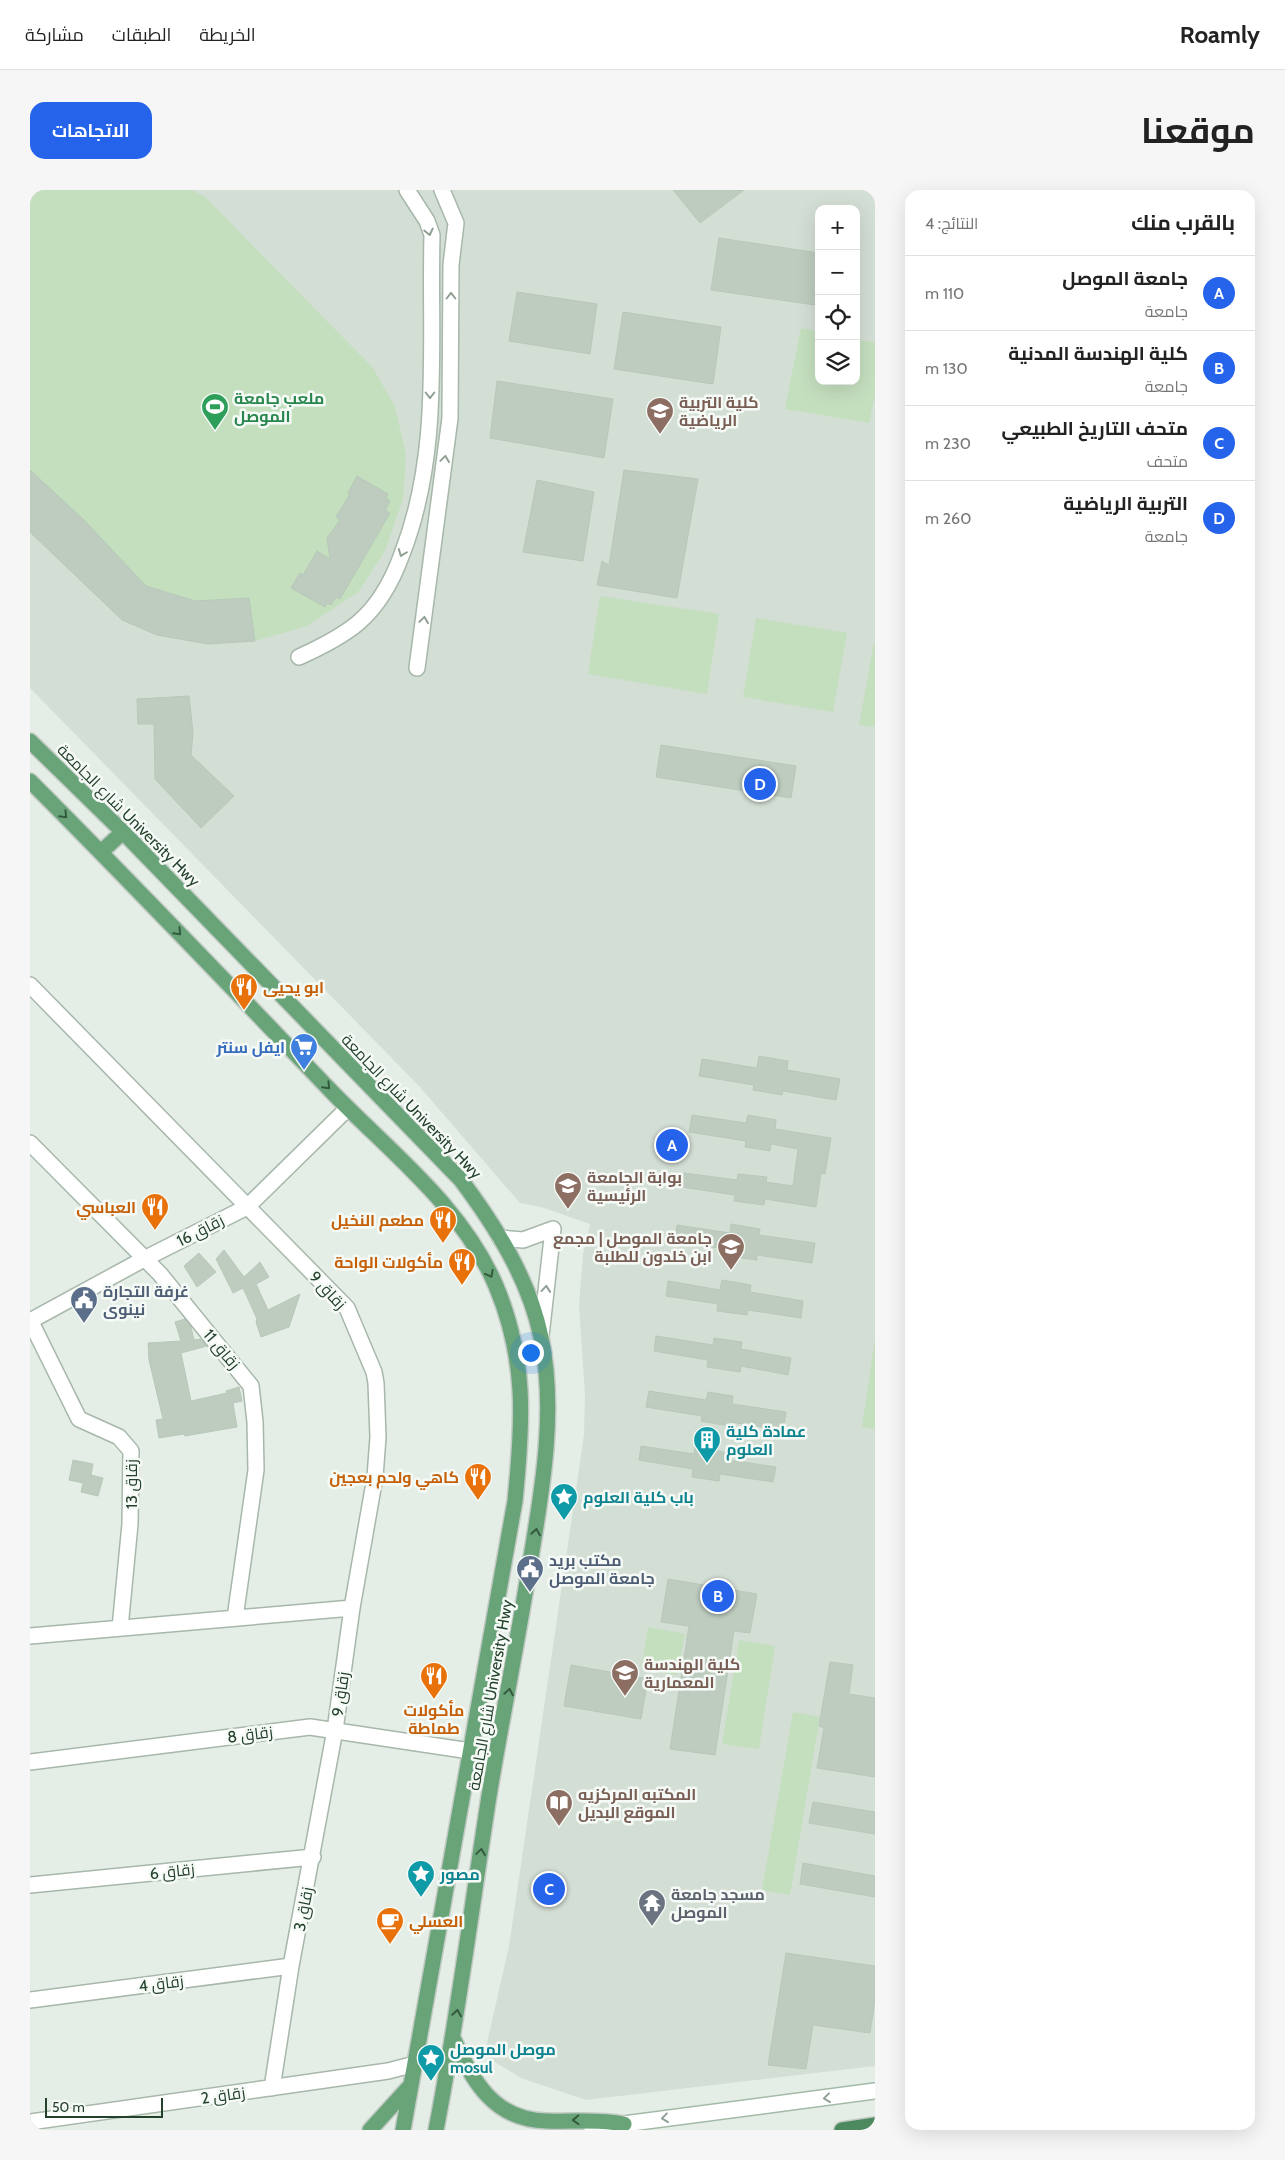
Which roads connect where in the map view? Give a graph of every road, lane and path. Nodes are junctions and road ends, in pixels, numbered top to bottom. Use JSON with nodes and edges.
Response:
{"nodes":[{"id":1,"x":407,"y":190,"type":"edge"},
{"id":2,"x":442,"y":190,"type":"edge"},
{"id":3,"x":299,"y":657,"type":"dead end"},
{"id":4,"x":417,"y":668,"type":"dead end"},
{"id":5,"x":30,"y":741,"type":"edge"},
{"id":6,"x":33,"y":788,"type":"edge"},
{"id":7,"x":123,"y":832,"type":"junction"},
{"id":8,"x":101,"y":852,"type":"junction"},
{"id":9,"x":30,"y":985,"type":"edge"},
{"id":10,"x":348,"y":1108,"type":"junction"},
{"id":11,"x":30,"y":1143,"type":"edge"},
{"id":12,"x":247,"y":1206,"type":"junction"},
{"id":13,"x":500,"y":1238,"type":"junction"},
{"id":14,"x":144,"y":1259,"type":"junction"},
{"id":15,"x":30,"y":1321,"type":"edge"},
{"id":16,"x":541,"y":1337,"type":"junction"},
{"id":17,"x":352,"y":1608,"type":"junction"},
{"id":18,"x":235,"y":1618,"type":"junction"},
{"id":19,"x":120,"y":1628,"type":"junction"},
{"id":20,"x":30,"y":1636,"type":"edge"},
{"id":21,"x":335,"y":1730,"type":"junction"},
{"id":22,"x":470,"y":1751,"type":"junction"},
{"id":23,"x":30,"y":1762,"type":"edge"},
{"id":24,"x":313,"y":1857,"type":"junction"},
{"id":25,"x":30,"y":1885,"type":"edge"},
{"id":26,"x":291,"y":1966,"type":"junction"},
{"id":27,"x":30,"y":2000,"type":"edge"},
{"id":28,"x":453,"y":2038,"type":"junction"},
{"id":29,"x":415,"y":2064,"type":"junction"},
{"id":30,"x":410,"y":2086,"type":"junction"},
{"id":31,"x":272,"y":2088,"type":"junction"},
{"id":32,"x":875,"y":2092,"type":"edge"},
{"id":33,"x":30,"y":2122,"type":"edge"},
{"id":34,"x":624,"y":2124,"type":"junction"},
{"id":35,"x":875,"y":2124,"type":"edge"},
{"id":36,"x":370,"y":2130,"type":"edge"},
{"id":37,"x":403,"y":2130,"type":"edge"},
{"id":38,"x":436,"y":2130,"type":"edge"},
{"id":39,"x":592,"y":2130,"type":"edge"},
{"id":40,"x":842,"y":2130,"type":"edge"}],
"edges":[{"from":1,"to":3,"type":"street","one_way":true},
{"from":4,"to":2,"type":"street","one_way":true},
{"from":5,"to":7,"type":"main road","name":"شارع الجامعة University Hwy"},
{"from":6,"to":8,"type":"main road","name":"شارع الجامعة University Hwy","one_way":true},
{"from":7,"to":8,"type":"main road"},
{"from":7,"to":13,"type":"main road","name":"شارع الجامعة University Hwy"},
{"from":8,"to":10,"type":"main road","name":"شارع الجامعة University Hwy","one_way":true},
{"from":9,"to":12,"type":"street","name":"زقاق 9"},
{"from":10,"to":12,"type":"street","name":"زقاق 16"},
{"from":10,"to":22,"type":"main road","name":"شارع الجامعة University Hwy","one_way":true},
{"from":11,"to":14,"type":"street","name":"زقاق 11"},
{"from":12,"to":14,"type":"street","name":"زقاق 16"},
{"from":12,"to":17,"type":"street","name":"زقاق 9"},
{"from":13,"to":16,"type":"main road","name":"شارع الجامعة University Hwy"},
{"from":16,"to":13,"type":"street","one_way":true},
{"from":14,"to":15,"type":"street","name":"زقاق 16"},
{"from":14,"to":18,"type":"street","name":"زقاق 11"},
{"from":15,"to":19,"type":"street","name":"زقاق 13"},
{"from":28,"to":16,"type":"main road","name":"شارع الجامعة University Hwy","one_way":true},
{"from":17,"to":18,"type":"street"},
{"from":17,"to":21,"type":"street","name":"زقاق 9"},
{"from":18,"to":19,"type":"street"},
{"from":19,"to":20,"type":"street"},
{"from":21,"to":22,"type":"street","name":"زقاق 8"},
{"from":21,"to":23,"type":"street","name":"زقاق 8"},
{"from":21,"to":24,"type":"street","name":"زقاق 3"},
{"from":22,"to":29,"type":"main road","name":"شارع الجامعة University Hwy"},
{"from":24,"to":25,"type":"street","name":"زقاق 6"},
{"from":24,"to":26,"type":"street","name":"زقاق 3"},
{"from":26,"to":27,"type":"street","name":"زقاق 4"},
{"from":26,"to":31,"type":"street","name":"زقاق 3"},
{"from":34,"to":28,"type":"main road","one_way":true},
{"from":28,"to":38,"type":"main road","name":"شارع الجامعة University Hwy"},
{"from":29,"to":30,"type":"main road","name":"شارع الجامعة University Hwy"},
{"from":29,"to":31,"type":"street","name":"زقاق 2"},
{"from":30,"to":36,"type":"main road"},
{"from":30,"to":37,"type":"main road","name":"شارع الجامعة University Hwy"},
{"from":31,"to":33,"type":"street","name":"زقاق 2"},
{"from":32,"to":34,"type":"street","one_way":true},
{"from":34,"to":39,"type":"street"},
{"from":35,"to":40,"type":"highway"}]}
